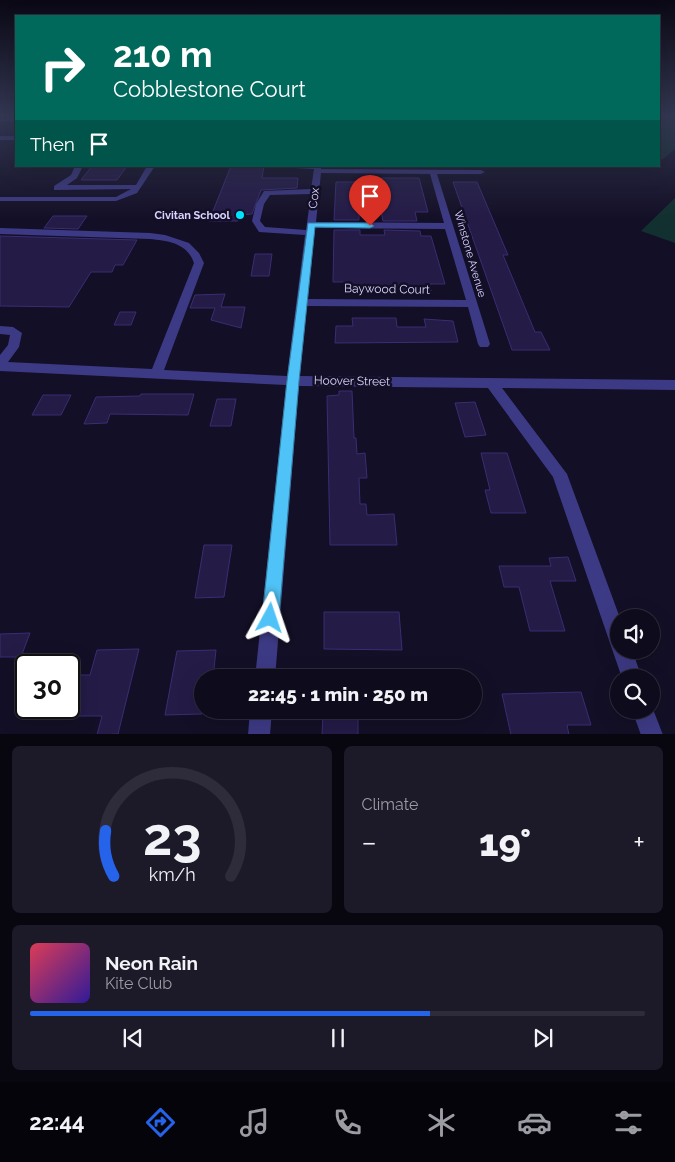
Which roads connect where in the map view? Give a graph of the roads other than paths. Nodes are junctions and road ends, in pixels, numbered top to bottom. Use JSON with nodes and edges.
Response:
{"nodes":[{"id":1,"x":78,"y":167,"type":"edge"},
{"id":2,"x":151,"y":167,"type":"edge"},
{"id":3,"x":318,"y":168,"type":"edge"},
{"id":4,"x":433,"y":172,"type":"junction"},
{"id":5,"x":481,"y":172,"type":"dead end"},
{"id":6,"x":59,"y":187,"type":"junction"},
{"id":7,"x":138,"y":187,"type":"junction"},
{"id":8,"x":315,"y":191,"type":"junction"},
{"id":9,"x":0,"y":199,"type":"edge"},
{"id":10,"x":38,"y":199,"type":"junction"},
{"id":11,"x":449,"y":226,"type":"junction"},
{"id":12,"x":311,"y":229,"type":"junction"},
{"id":13,"x":0,"y":231,"type":"edge"},
{"id":14,"x":302,"y":302,"type":"junction"},
{"id":15,"x":472,"y":304,"type":"junction"},
{"id":16,"x":0,"y":330,"type":"edge"},
{"id":17,"x":484,"y":344,"type":"dead end"},
{"id":18,"x":0,"y":365,"type":"edge"},
{"id":19,"x":156,"y":374,"type":"junction"},
{"id":20,"x":293,"y":381,"type":"junction"},
{"id":21,"x":491,"y":383,"type":"junction"},
{"id":22,"x":675,"y":385,"type":"edge"},
{"id":23,"x":610,"y":616,"type":"edge"},
{"id":24,"x":265,"y":669,"type":"edge"},
{"id":25,"x":260,"y":719,"type":"edge"},
{"id":26,"x":646,"y":719,"type":"edge"},
{"id":27,"x":259,"y":734,"type":"edge"},
{"id":28,"x":652,"y":734,"type":"edge"}],
"edges":[{"from":1,"to":6,"type":"street"},
{"from":2,"to":7,"type":"street"},
{"from":3,"to":4,"type":"street"},
{"from":3,"to":8,"type":"street","name":"Cox"},
{"from":4,"to":5,"type":"street"},
{"from":4,"to":11,"type":"street","name":"Winstone Avenue"},
{"from":6,"to":7,"type":"street"},
{"from":6,"to":10,"type":"street"},
{"from":7,"to":10,"type":"street"},
{"from":8,"to":12,"type":"street","name":"Cox"},
{"from":8,"to":12,"type":"street"},
{"from":9,"to":10,"type":"street"},
{"from":11,"to":12,"type":"street"},
{"from":11,"to":15,"type":"street","name":"Winstone Avenue"},
{"from":12,"to":14,"type":"street","name":"Cox"},
{"from":13,"to":19,"type":"street"},
{"from":14,"to":15,"type":"street","name":"Baywood Court"},
{"from":14,"to":20,"type":"street","name":"Cox"},
{"from":15,"to":17,"type":"street","name":"Winstone Avenue"},
{"from":16,"to":18,"type":"street"},
{"from":18,"to":19,"type":"street","name":"Hoover Street"},
{"from":19,"to":20,"type":"street","name":"Hoover Street"},
{"from":20,"to":21,"type":"street","name":"Hoover Street"},
{"from":20,"to":24,"type":"street","name":"Cox"},
{"from":21,"to":22,"type":"street","name":"Hoover Street"},
{"from":21,"to":23,"type":"street"},
{"from":25,"to":27,"type":"street"},
{"from":26,"to":28,"type":"street"}]}
